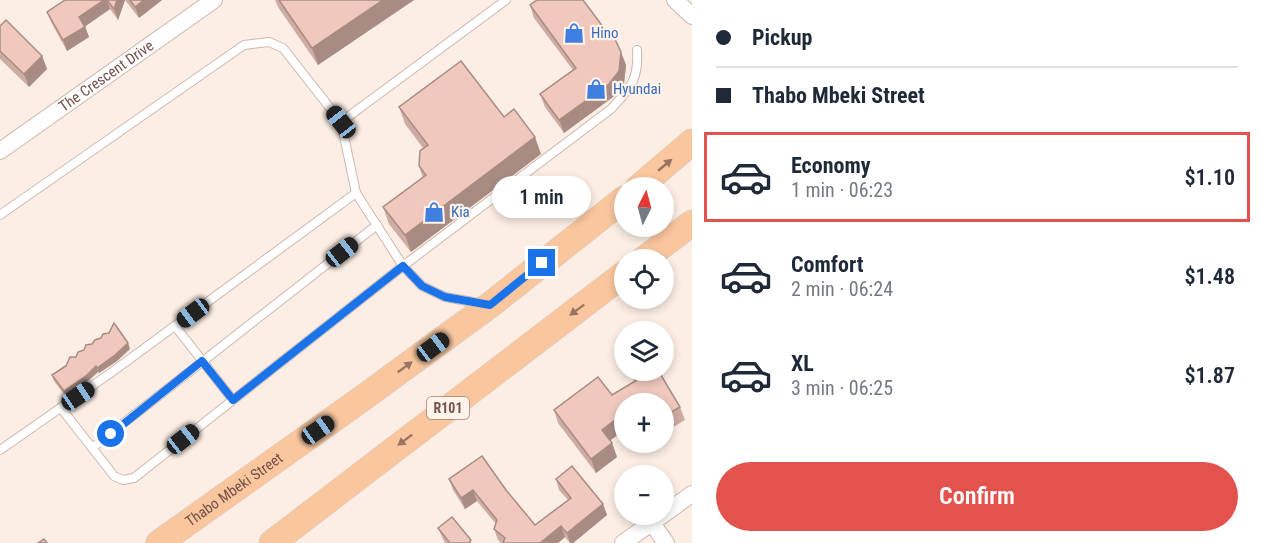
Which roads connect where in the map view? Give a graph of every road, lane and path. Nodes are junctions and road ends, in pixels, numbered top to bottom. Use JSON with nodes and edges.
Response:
{"nodes":[{"id":1,"x":214,"y":0,"type":"edge"},
{"id":2,"x":506,"y":0,"type":"edge"},
{"id":3,"x":675,"y":0,"type":"edge"},
{"id":4,"x":692,"y":16,"type":"edge"},
{"id":5,"x":637,"y":50,"type":"dead end"},
{"id":6,"x":341,"y":122,"type":"junction"},
{"id":7,"x":692,"y":142,"type":"edge"},
{"id":8,"x":0,"y":151,"type":"edge"},
{"id":9,"x":651,"y":177,"type":"edge"},
{"id":10,"x":356,"y":193,"type":"junction"},
{"id":11,"x":614,"y":207,"type":"edge"},
{"id":12,"x":0,"y":215,"type":"edge"},
{"id":13,"x":692,"y":223,"type":"edge"},
{"id":14,"x":377,"y":225,"type":"junction"},
{"id":15,"x":658,"y":249,"type":"edge"},
{"id":16,"x":403,"y":266,"type":"junction"},
{"id":17,"x":614,"y":282,"type":"edge"},
{"id":18,"x":490,"y":305,"type":"junction"},
{"id":19,"x":175,"y":326,"type":"junction"},
{"id":20,"x":202,"y":361,"type":"junction"},
{"id":21,"x":233,"y":400,"type":"junction"},
{"id":22,"x":61,"y":408,"type":"junction"},
{"id":23,"x":92,"y":448,"type":"junction"},
{"id":24,"x":0,"y":450,"type":"edge"},
{"id":25,"x":692,"y":494,"type":"edge"},
{"id":26,"x":674,"y":507,"type":"edge"},
{"id":27,"x":649,"y":525,"type":"edge"},
{"id":28,"x":653,"y":525,"type":"edge"},
{"id":29,"x":159,"y":543,"type":"edge"},
{"id":30,"x":272,"y":543,"type":"edge"},
{"id":31,"x":623,"y":543,"type":"edge"},
{"id":32,"x":666,"y":543,"type":"edge"}],
"edges":[{"from":1,"to":8,"type":"street","name":"The Crescent Drive"},
{"from":2,"to":6,"type":"lane"},
{"from":3,"to":4,"type":"street"},
{"from":5,"to":16,"type":"lane"},
{"from":6,"to":10,"type":"lane"},
{"from":6,"to":12,"type":"lane"},
{"from":9,"to":7,"type":"main road","one_way":true},
{"from":10,"to":14,"type":"lane"},
{"from":10,"to":19,"type":"lane"},
{"from":11,"to":18,"type":"main road","name":"Thabo Mbeki Street"},
{"from":13,"to":15,"type":"main road"},
{"from":14,"to":16,"type":"lane"},
{"from":14,"to":20,"type":"lane"},
{"from":16,"to":18,"type":"lane"},
{"from":16,"to":21,"type":"lane"},
{"from":17,"to":30,"type":"main road","number":"R101","one_way":true},
{"from":29,"to":18,"type":"main road","name":"Thabo Mbeki Street","one_way":true},
{"from":19,"to":20,"type":"lane"},
{"from":19,"to":22,"type":"lane"},
{"from":20,"to":21,"type":"lane"},
{"from":20,"to":23,"type":"lane"},
{"from":21,"to":23,"type":"lane"},
{"from":22,"to":23,"type":"lane"},
{"from":22,"to":24,"type":"lane"},
{"from":25,"to":26,"type":"street"},
{"from":27,"to":31,"type":"street"},
{"from":28,"to":32,"type":"street"}]}
